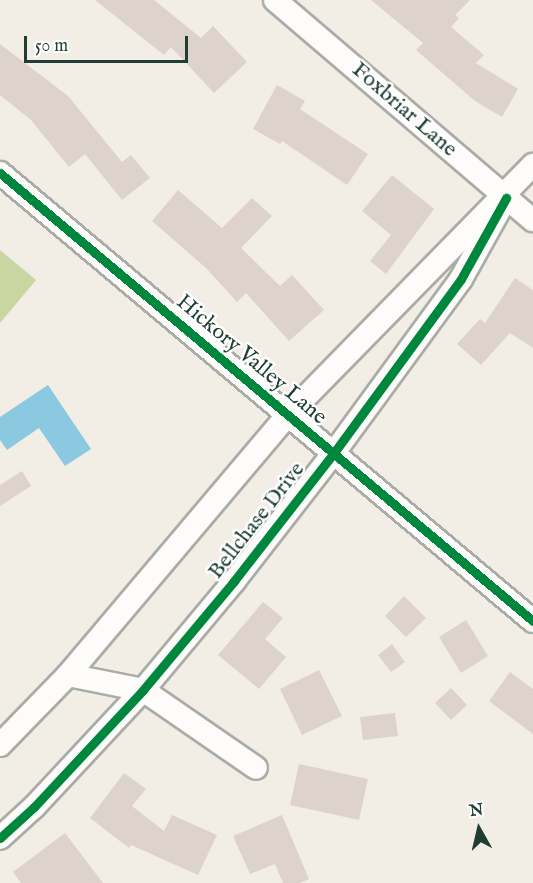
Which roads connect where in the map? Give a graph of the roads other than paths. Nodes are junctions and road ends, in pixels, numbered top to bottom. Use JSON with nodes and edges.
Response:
{"nodes":[{"id":1,"x":275,"y":0,"type":"edge"},
{"id":2,"x":533,"y":165,"type":"edge"},
{"id":3,"x":0,"y":173,"type":"edge"},
{"id":4,"x":506,"y":198,"type":"junction"},
{"id":5,"x":533,"y":220,"type":"edge"},
{"id":6,"x":286,"y":417,"type":"junction"},
{"id":7,"x":333,"y":454,"type":"junction"},
{"id":8,"x":533,"y":621,"type":"edge"},
{"id":9,"x":68,"y":675,"type":"junction"},
{"id":10,"x":143,"y":690,"type":"junction"},
{"id":11,"x":0,"y":745,"type":"edge"},
{"id":12,"x":256,"y":768,"type":"dead end"},
{"id":13,"x":0,"y":838,"type":"edge"}],
"edges":[{"from":1,"to":4,"type":"street","name":"Foxbriar Lane"},
{"from":2,"to":4,"type":"street","name":"Bellchase Drive"},
{"from":3,"to":6,"type":"street","name":"Hickory Valley Lane"},
{"from":4,"to":5,"type":"street","name":"Foxbriar Lane"},
{"from":4,"to":6,"type":"street","name":"Bellchase Drive"},
{"from":4,"to":7,"type":"street","name":"Bellchase Drive"},
{"from":6,"to":7,"type":"street","name":"Hickory Valley Lane"},
{"from":6,"to":9,"type":"street","name":"Bellchase Drive"},
{"from":7,"to":8,"type":"street","name":"Hickory Valley Lane"},
{"from":7,"to":10,"type":"street","name":"Bellchase Drive"},
{"from":9,"to":10,"type":"street"},
{"from":9,"to":11,"type":"street","name":"Bellchase Drive"},
{"from":10,"to":12,"type":"street"},
{"from":10,"to":13,"type":"street","name":"Bellchase Drive"}]}
